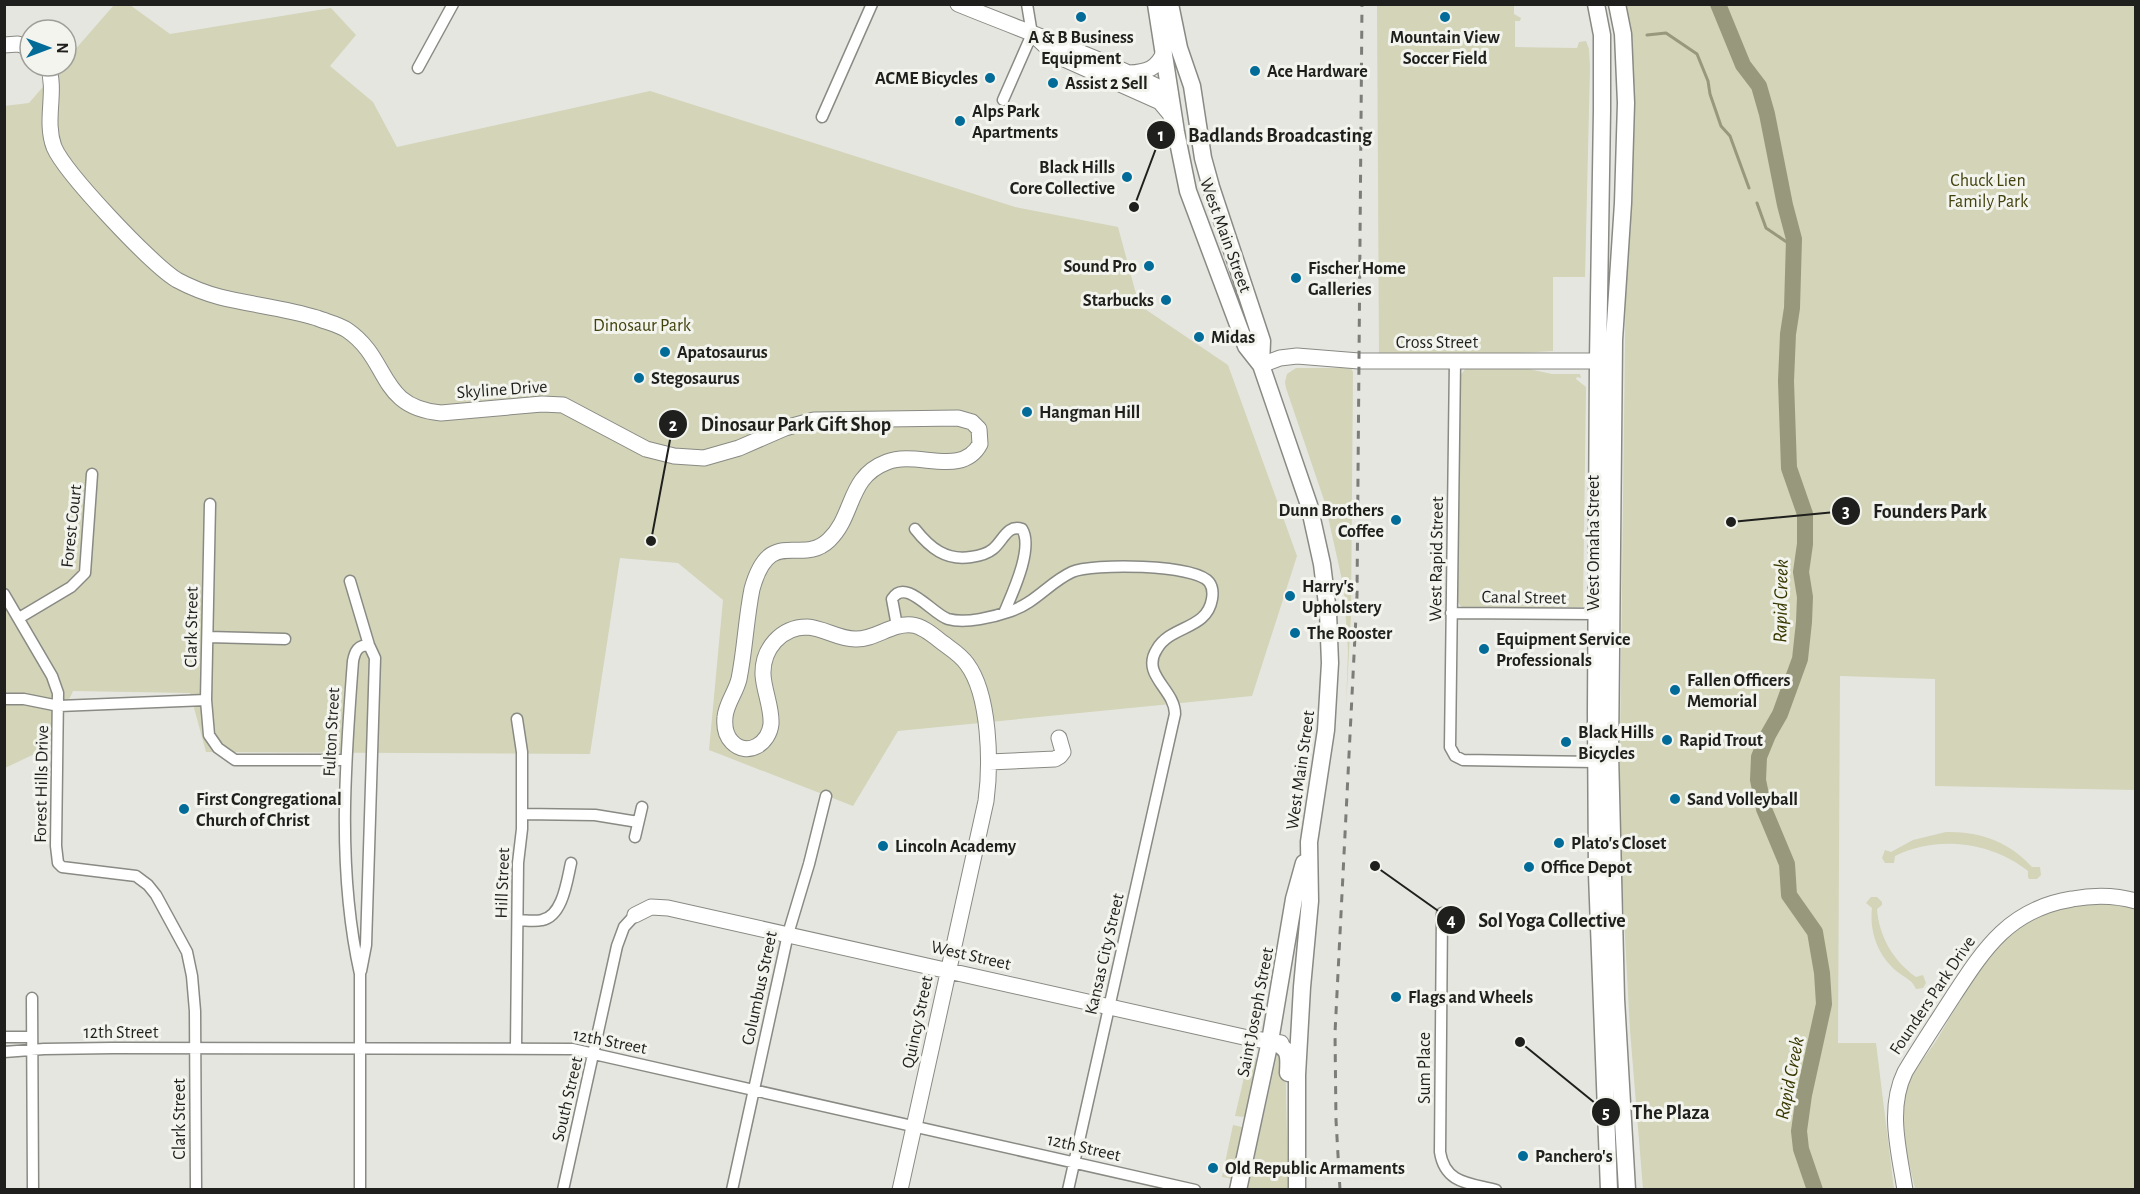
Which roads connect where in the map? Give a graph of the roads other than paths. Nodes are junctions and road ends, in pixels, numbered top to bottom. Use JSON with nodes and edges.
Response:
{"nodes":[{"id":1,"x":453,"y":4,"type":"edge"},
{"id":2,"x":872,"y":4,"type":"edge"},
{"id":3,"x":958,"y":4,"type":"edge"},
{"id":4,"x":1027,"y":4,"type":"edge"},
{"id":5,"x":1156,"y":4,"type":"edge"},
{"id":6,"x":1170,"y":4,"type":"edge"},
{"id":7,"x":1596,"y":4,"type":"edge"},
{"id":8,"x":1617,"y":4,"type":"edge"},
{"id":9,"x":1032,"y":34,"type":"junction"},
{"id":10,"x":1164,"y":52,"type":"junction"},
{"id":11,"x":1183,"y":60,"type":"junction"},
{"id":12,"x":1084,"y":67,"type":"junction"},
{"id":13,"x":418,"y":68,"type":"dead end"},
{"id":14,"x":1128,"y":73,"type":"junction"},
{"id":15,"x":51,"y":78,"type":"edge"},
{"id":16,"x":1168,"y":90,"type":"junction"},
{"id":17,"x":1003,"y":100,"type":"dead end"},
{"id":18,"x":822,"y":117,"type":"dead end"},
{"id":19,"x":1176,"y":132,"type":"junction"},
{"id":20,"x":1246,"y":291,"type":"junction"},
{"id":21,"x":1455,"y":361,"type":"junction"},
{"id":22,"x":1606,"y":361,"type":"junction"},
{"id":23,"x":1261,"y":365,"type":"junction"},
{"id":24,"x":92,"y":474,"type":"dead end"},
{"id":25,"x":210,"y":504,"type":"dead end"},
{"id":26,"x":915,"y":529,"type":"dead end"},
{"id":27,"x":350,"y":581,"type":"dead end"},
{"id":28,"x":4,"y":594,"type":"edge"},
{"id":29,"x":1004,"y":613,"type":"junction"},
{"id":30,"x":1451,"y":613,"type":"junction"},
{"id":31,"x":1596,"y":614,"type":"junction"},
{"id":32,"x":19,"y":618,"type":"junction"},
{"id":33,"x":897,"y":626,"type":"junction"},
{"id":34,"x":208,"y":637,"type":"junction"},
{"id":35,"x":285,"y":639,"type":"dead end"},
{"id":36,"x":369,"y":645,"type":"junction"},
{"id":37,"x":4,"y":699,"type":"edge"},
{"id":38,"x":206,"y":700,"type":"junction"},
{"id":39,"x":59,"y":706,"type":"junction"},
{"id":40,"x":517,"y":719,"type":"dead end"},
{"id":41,"x":1059,"y":738,"type":"dead end"},
{"id":42,"x":346,"y":760,"type":"junction"},
{"id":43,"x":988,"y":762,"type":"junction"},
{"id":44,"x":1597,"y":762,"type":"junction"},
{"id":45,"x":826,"y":796,"type":"dead end"},
{"id":46,"x":642,"y":807,"type":"dead end"},
{"id":47,"x":522,"y":814,"type":"junction"},
{"id":48,"x":638,"y":822,"type":"junction"},
{"id":49,"x":635,"y":837,"type":"dead end"},
{"id":50,"x":1309,"y":842,"type":"junction"},
{"id":51,"x":571,"y":863,"type":"dead end"},
{"id":52,"x":2136,"y":901,"type":"edge"},
{"id":53,"x":1442,"y":913,"type":"dead end"},
{"id":54,"x":635,"y":915,"type":"joint"},
{"id":55,"x":518,"y":920,"type":"junction"},
{"id":56,"x":788,"y":934,"type":"junction"},
{"id":57,"x":949,"y":970,"type":"junction"},
{"id":58,"x":360,"y":974,"type":"junction"},
{"id":59,"x":192,"y":976,"type":"joint"},
{"id":60,"x":32,"y":998,"type":"dead end"},
{"id":61,"x":1109,"y":1006,"type":"junction"},
{"id":62,"x":4,"y":1037,"type":"edge"},
{"id":63,"x":32,"y":1037,"type":"junction"},
{"id":64,"x":1270,"y":1041,"type":"junction"},
{"id":65,"x":1299,"y":1046,"type":"junction"},
{"id":66,"x":516,"y":1048,"type":"junction"},
{"id":67,"x":196,"y":1049,"type":"junction"},
{"id":68,"x":361,"y":1049,"type":"junction"},
{"id":69,"x":32,"y":1050,"type":"junction"},
{"id":70,"x":4,"y":1052,"type":"edge"},
{"id":71,"x":594,"y":1053,"type":"junction"},
{"id":72,"x":754,"y":1090,"type":"junction"},
{"id":73,"x":915,"y":1126,"type":"junction"},
{"id":74,"x":1296,"y":1130,"type":"junction"},
{"id":75,"x":1074,"y":1161,"type":"junction"},
{"id":76,"x":1468,"y":1187,"type":"edge"},
{"id":77,"x":33,"y":1190,"type":"edge"},
{"id":78,"x":196,"y":1190,"type":"edge"},
{"id":79,"x":360,"y":1190,"type":"edge"},
{"id":80,"x":563,"y":1190,"type":"edge"},
{"id":81,"x":732,"y":1190,"type":"edge"},
{"id":82,"x":900,"y":1190,"type":"edge"},
{"id":83,"x":1068,"y":1190,"type":"edge"},
{"id":84,"x":1195,"y":1190,"type":"edge"},
{"id":85,"x":1238,"y":1190,"type":"edge"},
{"id":86,"x":1297,"y":1190,"type":"edge"},
{"id":87,"x":1496,"y":1190,"type":"edge"},
{"id":88,"x":1609,"y":1190,"type":"edge"},
{"id":89,"x":1627,"y":1190,"type":"edge"},
{"id":90,"x":1905,"y":1190,"type":"edge"}],
"edges":[{"from":1,"to":13,"type":"street"},
{"from":2,"to":18,"type":"street"},
{"from":3,"to":9,"type":"street"},
{"from":4,"to":9,"type":"street"},
{"from":5,"to":10,"type":"main road","name":"West Main Street"},
{"from":6,"to":11,"type":"main road","name":"West Main Street"},
{"from":7,"to":22,"type":"main road","name":"West Omaha Street"},
{"from":8,"to":22,"type":"main road","name":"West Omaha Street"},
{"from":9,"to":12,"type":"street"},
{"from":9,"to":14,"type":"street"},
{"from":9,"to":17,"type":"street"},
{"from":10,"to":14,"type":"street"},
{"from":10,"to":16,"type":"main road","name":"West Main Street"},
{"from":11,"to":16,"type":"street"},
{"from":11,"to":20,"type":"main road","name":"West Main Street"},
{"from":12,"to":16,"type":"street"},
{"from":12,"to":19,"type":"street"},
{"from":14,"to":16,"type":"street"},
{"from":15,"to":33,"type":"street","name":"Skyline Drive"},
{"from":16,"to":19,"type":"main road","name":"West Main Street"},
{"from":16,"to":20,"type":"main road"},
{"from":19,"to":23,"type":"main road","name":"West Main Street"},
{"from":20,"to":23,"type":"main road","name":"West Main Street"},
{"from":21,"to":22,"type":"street","name":"Cross Street"},
{"from":21,"to":23,"type":"street","name":"Cross Street"},
{"from":21,"to":30,"type":"street","name":"West Rapid Street"},
{"from":22,"to":31,"type":"main road","name":"West Omaha Street"},
{"from":22,"to":89,"type":"main road","name":"West Omaha Street"},
{"from":23,"to":50,"type":"main road","name":"West Main Street"},
{"from":24,"to":32,"type":"street","name":"Forest Court"},
{"from":25,"to":34,"type":"street","name":"Clark Street"},
{"from":26,"to":29,"type":"street"},
{"from":27,"to":36,"type":"street","name":"Fulton Street"},
{"from":28,"to":32,"type":"street","name":"Forest Hills Drive"},
{"from":29,"to":33,"type":"street"},
{"from":29,"to":61,"type":"street","name":"Kansas City Street"},
{"from":30,"to":31,"type":"street","name":"Canal Street"},
{"from":30,"to":44,"type":"street","name":"West Rapid Street"},
{"from":31,"to":44,"type":"main road","name":"West Omaha Street"},
{"from":32,"to":39,"type":"street","name":"Forest Hills Drive"},
{"from":33,"to":43,"type":"street","name":"Quincy Street"},
{"from":34,"to":35,"type":"street"},
{"from":34,"to":38,"type":"street","name":"Clark Street"},
{"from":36,"to":42,"type":"street","name":"Fulton Street"},
{"from":36,"to":58,"type":"street","name":"Fulton Street"},
{"from":37,"to":39,"type":"street"},
{"from":38,"to":39,"type":"street"},
{"from":38,"to":42,"type":"street","name":"Clark Street"},
{"from":39,"to":59,"type":"street","name":"Forest Hills Drive"},
{"from":40,"to":47,"type":"street","name":"Hill Street"},
{"from":41,"to":43,"type":"street"},
{"from":42,"to":58,"type":"street","name":"Fulton Street"},
{"from":43,"to":57,"type":"street","name":"Quincy Street"},
{"from":44,"to":88,"type":"main road","name":"West Omaha Street"},
{"from":45,"to":56,"type":"street","name":"Columbus Street"},
{"from":46,"to":48,"type":"street"},
{"from":47,"to":48,"type":"street"},
{"from":47,"to":55,"type":"street","name":"Hill Street"},
{"from":48,"to":49,"type":"street"},
{"from":50,"to":64,"type":"main road","name":"Saint Joseph Street"},
{"from":50,"to":65,"type":"main road","name":"West Main Street"},
{"from":51,"to":55,"type":"street"},
{"from":52,"to":90,"type":"street","name":"Founders Park Drive"},
{"from":53,"to":76,"type":"street","name":"Sum Place"},
{"from":54,"to":56,"type":"street","name":"West Street"},
{"from":54,"to":71,"type":"street","name":"South Street"},
{"from":55,"to":66,"type":"street","name":"Hill Street"},
{"from":56,"to":57,"type":"street","name":"West Street"},
{"from":56,"to":72,"type":"street","name":"Columbus Street"},
{"from":57,"to":61,"type":"street","name":"West Street"},
{"from":57,"to":73,"type":"street","name":"Quincy Street"},
{"from":58,"to":68,"type":"street","name":"Fulton Street"},
{"from":59,"to":67,"type":"street","name":"Clark Street"},
{"from":60,"to":63,"type":"street"},
{"from":61,"to":64,"type":"street","name":"West Street"},
{"from":61,"to":75,"type":"street","name":"Kansas City Street"},
{"from":62,"to":63,"type":"street"},
{"from":63,"to":69,"type":"street"},
{"from":64,"to":65,"type":"street","name":"West Street"},
{"from":64,"to":74,"type":"main road"},
{"from":64,"to":85,"type":"main road","name":"Saint Joseph Street"},
{"from":65,"to":74,"type":"main road","name":"West Main Street"},
{"from":66,"to":68,"type":"street","name":"12th Street"},
{"from":66,"to":71,"type":"street","name":"12th Street"},
{"from":67,"to":68,"type":"street","name":"12th Street"},
{"from":67,"to":69,"type":"street","name":"12th Street"},
{"from":67,"to":78,"type":"street","name":"Clark Street"},
{"from":68,"to":79,"type":"street","name":"Fulton Street"},
{"from":69,"to":70,"type":"street","name":"12th Street"},
{"from":69,"to":77,"type":"street"},
{"from":71,"to":72,"type":"street","name":"12th Street"},
{"from":71,"to":80,"type":"street","name":"South Street"},
{"from":72,"to":73,"type":"street","name":"12th Street"},
{"from":72,"to":81,"type":"street","name":"Columbus Street"},
{"from":73,"to":75,"type":"street","name":"12th Street"},
{"from":73,"to":82,"type":"street","name":"Quincy Street"},
{"from":74,"to":86,"type":"main road","name":"West Main Street"},
{"from":75,"to":83,"type":"street","name":"Kansas City Street"},
{"from":75,"to":84,"type":"street","name":"12th Street"},
{"from":76,"to":87,"type":"street"}]}
